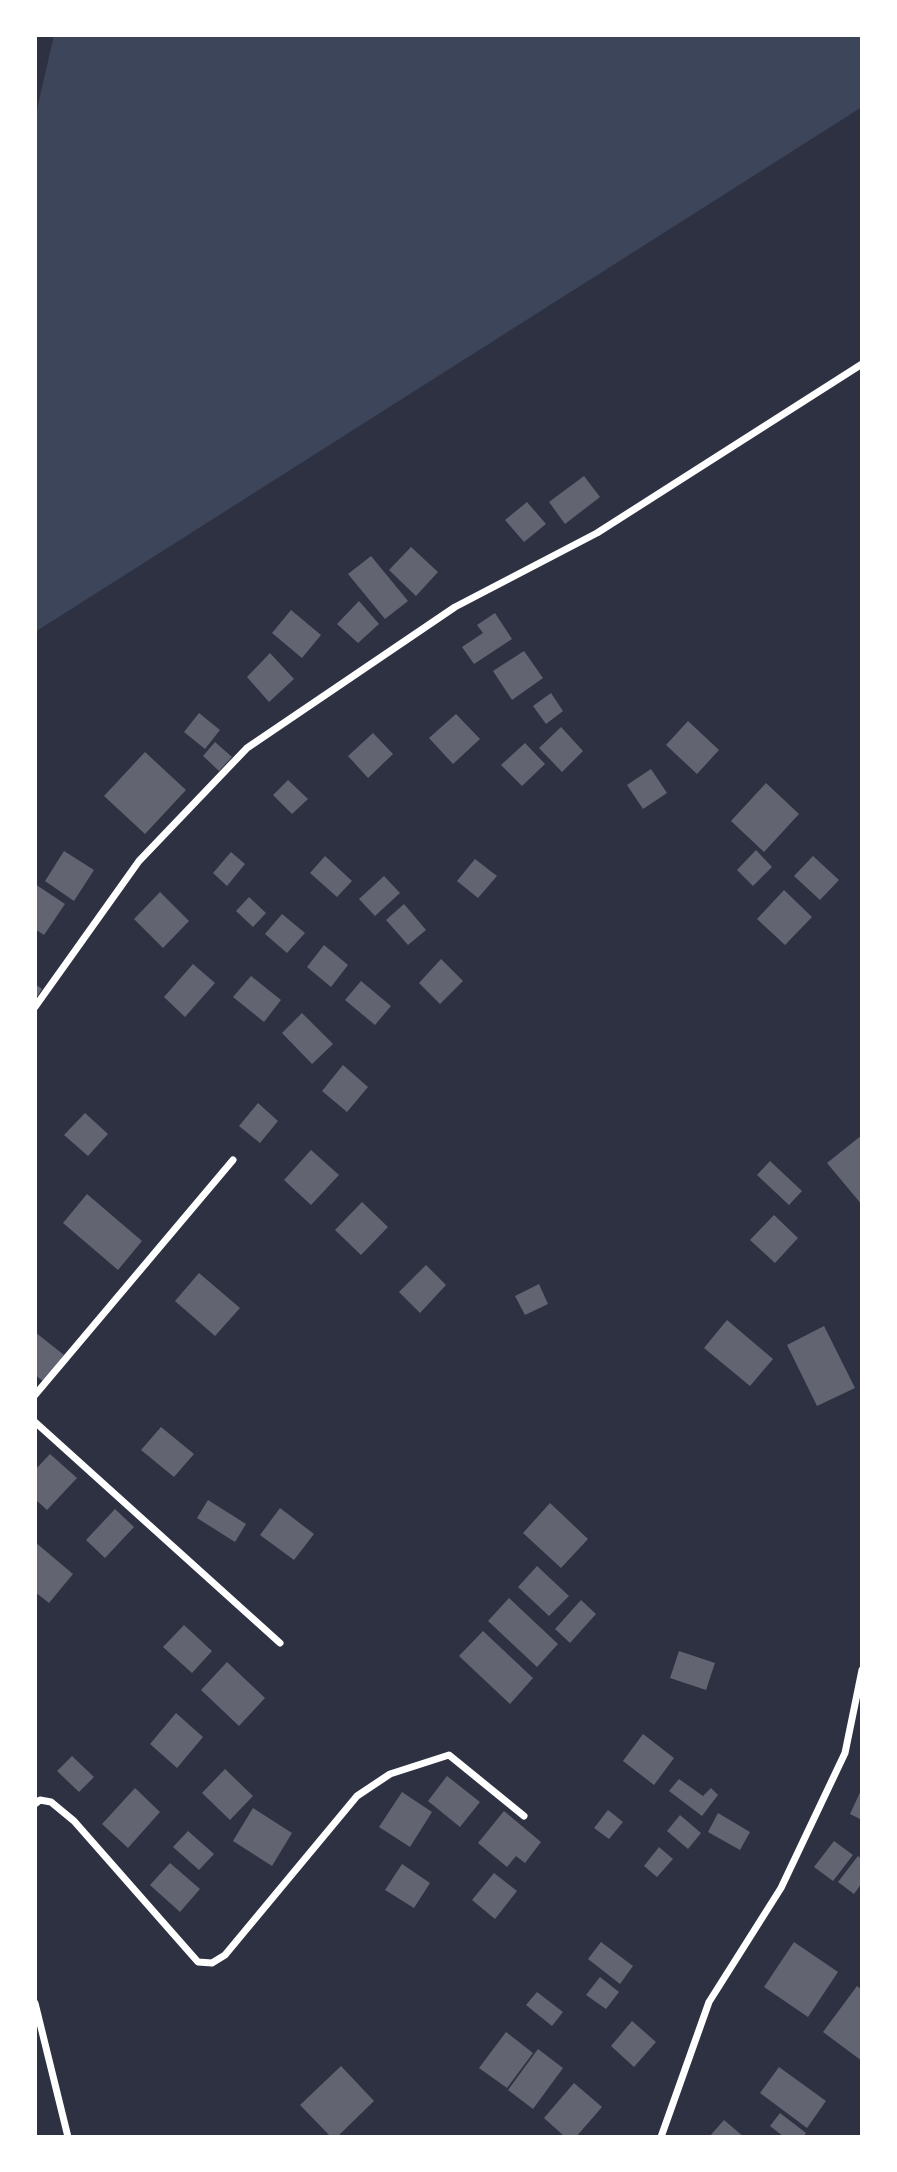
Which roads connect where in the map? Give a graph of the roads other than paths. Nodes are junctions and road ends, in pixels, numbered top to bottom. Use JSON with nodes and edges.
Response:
{"nodes":[{"id":1,"x":862,"y":364,"type":"edge"},
{"id":2,"x":35,"y":1007,"type":"edge"},
{"id":3,"x":233,"y":1160,"type":"dead end"},
{"id":4,"x":35,"y":1395,"type":"edge"},
{"id":5,"x":35,"y":1422,"type":"edge"},
{"id":6,"x":280,"y":1643,"type":"dead end"},
{"id":7,"x":862,"y":1670,"type":"edge"},
{"id":8,"x":35,"y":1804,"type":"edge"},
{"id":9,"x":524,"y":1816,"type":"dead end"},
{"id":10,"x":35,"y":2003,"type":"edge"},
{"id":11,"x":68,"y":2137,"type":"edge"},
{"id":12,"x":661,"y":2137,"type":"edge"}],
"edges":[{"from":1,"to":2,"type":"street"},
{"from":3,"to":4,"type":"street"},
{"from":5,"to":6,"type":"street"},
{"from":7,"to":12,"type":"street"},
{"from":8,"to":9,"type":"street"},
{"from":10,"to":11,"type":"street"}]}
